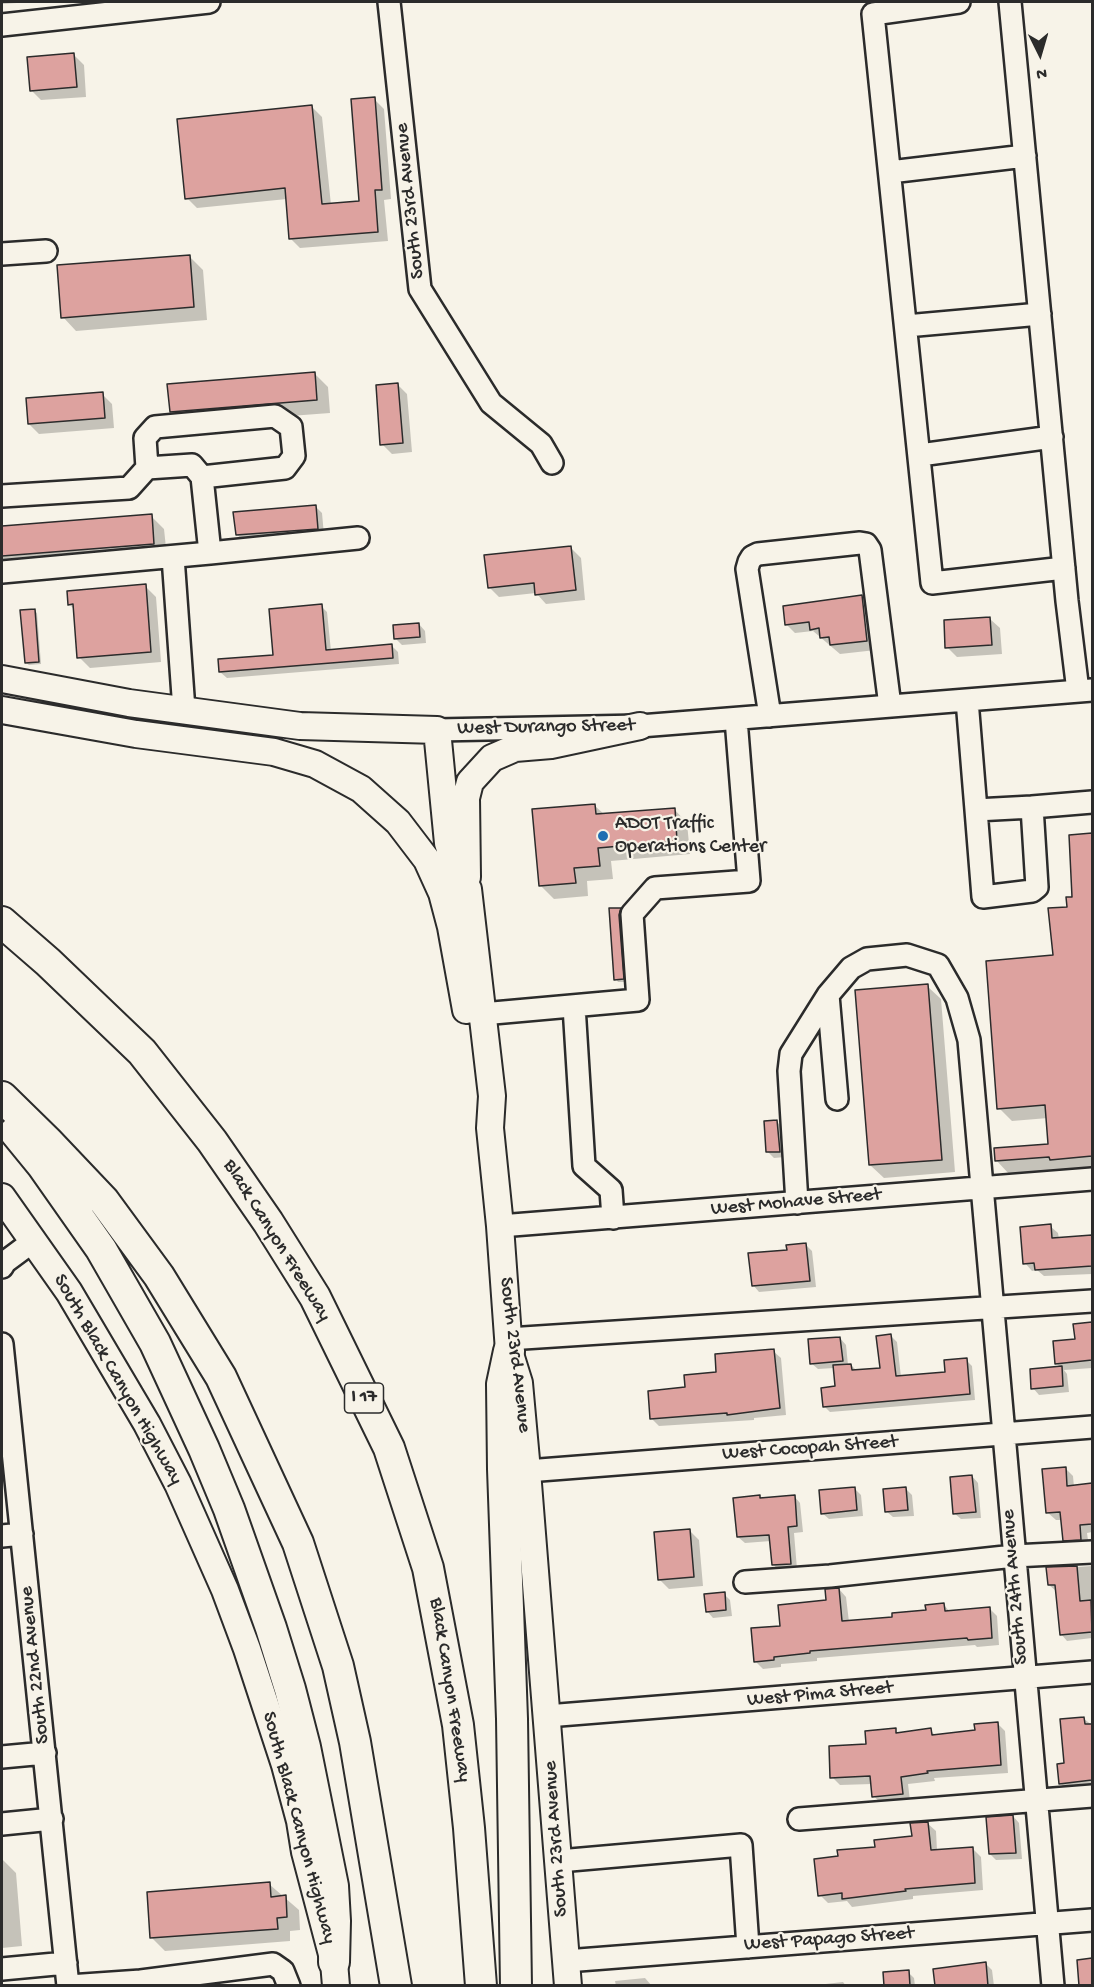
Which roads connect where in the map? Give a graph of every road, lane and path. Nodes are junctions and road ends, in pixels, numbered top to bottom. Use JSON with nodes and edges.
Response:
{"nodes":[{"id":1,"x":209,"y":2,"type":"edge"},
{"id":2,"x":389,"y":2,"type":"edge"},
{"id":3,"x":959,"y":2,"type":"edge"},
{"id":4,"x":1010,"y":2,"type":"edge"},
{"id":5,"x":2,"y":25,"type":"edge"},
{"id":6,"x":1025,"y":156,"type":"junction"},
{"id":7,"x":890,"y":172,"type":"junction"},
{"id":8,"x":46,"y":251,"type":"dead end"},
{"id":9,"x":2,"y":254,"type":"edge"},
{"id":10,"x":1040,"y":314,"type":"junction"},
{"id":11,"x":906,"y":327,"type":"junction"},
{"id":12,"x":1052,"y":437,"type":"junction"},
{"id":13,"x":920,"y":455,"type":"junction"},
{"id":14,"x":552,"y":463,"type":"dead end"},
{"id":15,"x":147,"y":468,"type":"junction"},
{"id":16,"x":202,"y":477,"type":"junction"},
{"id":17,"x":2,"y":496,"type":"edge"},
{"id":18,"x":358,"y":538,"type":"dead end"},
{"id":19,"x":210,"y":553,"type":"junction"},
{"id":20,"x":173,"y":557,"type":"junction"},
{"id":21,"x":1064,"y":568,"type":"junction"},
{"id":22,"x":2,"y":572,"type":"edge"},
{"id":23,"x":8,"y":678,"type":"edge"},
{"id":24,"x":1085,"y":691,"type":"edge"},
{"id":25,"x":967,"y":700,"type":"junction"},
{"id":26,"x":890,"y":706,"type":"junction"},
{"id":27,"x":2,"y":710,"type":"edge"},
{"id":28,"x":184,"y":710,"type":"junction"},
{"id":29,"x":770,"y":716,"type":"junction"},
{"id":30,"x":736,"y":719,"type":"junction"},
{"id":31,"x":640,"y":726,"type":"junction"},
{"id":32,"x":437,"y":730,"type":"junction"},
{"id":33,"x":1092,"y":802,"type":"edge"},
{"id":34,"x":1032,"y":807,"type":"junction"},
{"id":35,"x":976,"y":810,"type":"junction"},
{"id":36,"x":468,"y":889,"type":"junction"},
{"id":37,"x":2,"y":922,"type":"edge"},
{"id":38,"x":828,"y":995,"type":"junction"},
{"id":39,"x":574,"y":1006,"type":"junction"},
{"id":40,"x":482,"y":1014,"type":"junction"},
{"id":41,"x":2,"y":1097,"type":"edge"},
{"id":42,"x":837,"y":1099,"type":"dead end"},
{"id":43,"x":2,"y":1116,"type":"edge"},
{"id":44,"x":490,"y":1128,"type":"junction"},
{"id":45,"x":1092,"y":1179,"type":"edge"},
{"id":46,"x":980,"y":1188,"type":"junction"},
{"id":47,"x":2,"y":1197,"type":"edge"},
{"id":48,"x":797,"y":1203,"type":"junction"},
{"id":49,"x":613,"y":1218,"type":"junction"},
{"id":50,"x":500,"y":1226,"type":"junction"},
{"id":51,"x":33,"y":1242,"type":"junction"},
{"id":52,"x":3,"y":1263,"type":"edge"},
{"id":53,"x":1092,"y":1301,"type":"edge"},
{"id":54,"x":993,"y":1309,"type":"junction"},
{"id":55,"x":508,"y":1345,"type":"junction"},
{"id":56,"x":2,"y":1358,"type":"edge"},
{"id":57,"x":6,"y":1424,"type":"edge"},
{"id":58,"x":1092,"y":1426,"type":"edge"},
{"id":59,"x":1002,"y":1434,"type":"junction"},
{"id":60,"x":527,"y":1471,"type":"junction"},
{"id":61,"x":12,"y":1535,"type":"edge"},
{"id":62,"x":1092,"y":1552,"type":"edge"},
{"id":63,"x":1014,"y":1556,"type":"junction"},
{"id":64,"x":745,"y":1582,"type":"dead end"},
{"id":65,"x":1092,"y":1672,"type":"edge"},
{"id":66,"x":1025,"y":1678,"type":"junction"},
{"id":67,"x":547,"y":1716,"type":"junction"},
{"id":68,"x":45,"y":1753,"type":"junction"},
{"id":69,"x":2,"y":1757,"type":"edge"},
{"id":70,"x":1092,"y":1796,"type":"edge"},
{"id":71,"x":1036,"y":1801,"type":"junction"},
{"id":72,"x":52,"y":1819,"type":"junction"},
{"id":73,"x":799,"y":1819,"type":"dead end"},
{"id":74,"x":2,"y":1824,"type":"edge"},
{"id":75,"x":559,"y":1861,"type":"junction"},
{"id":76,"x":1092,"y":1920,"type":"edge"},
{"id":77,"x":1047,"y":1924,"type":"junction"},
{"id":78,"x":748,"y":1947,"type":"junction"},
{"id":79,"x":66,"y":1963,"type":"junction"},
{"id":80,"x":2,"y":1969,"type":"edge"},
{"id":81,"x":567,"y":1973,"type":"edge"},
{"id":82,"x":335,"y":1974,"type":"edge"},
{"id":83,"x":141,"y":1983,"type":"edge"},
{"id":84,"x":69,"y":1986,"type":"edge"},
{"id":85,"x":289,"y":1986,"type":"edge"},
{"id":86,"x":396,"y":1986,"type":"edge"},
{"id":87,"x":481,"y":1986,"type":"edge"},
{"id":88,"x":516,"y":1986,"type":"edge"},
{"id":89,"x":1053,"y":1986,"type":"edge"}],
"edges":[{"from":1,"to":5,"type":"street"},
{"from":2,"to":14,"type":"street","name":"South 23rd Avenue"},
{"from":3,"to":7,"type":"street"},
{"from":4,"to":6,"type":"street"},
{"from":6,"to":7,"type":"street"},
{"from":6,"to":10,"type":"street"},
{"from":7,"to":11,"type":"street"},
{"from":8,"to":9,"type":"street"},
{"from":10,"to":11,"type":"street"},
{"from":10,"to":12,"type":"street"},
{"from":11,"to":13,"type":"street"},
{"from":12,"to":13,"type":"street"},
{"from":12,"to":21,"type":"street"},
{"from":13,"to":21,"type":"street"},
{"from":15,"to":16,"type":"street"},
{"from":15,"to":16,"type":"street"},
{"from":15,"to":17,"type":"street"},
{"from":16,"to":19,"type":"street"},
{"from":18,"to":19,"type":"street"},
{"from":19,"to":20,"type":"street"},
{"from":20,"to":22,"type":"street"},
{"from":20,"to":28,"type":"street"},
{"from":21,"to":24,"type":"street"},
{"from":23,"to":28,"type":"main road","name":"West Durango Street"},
{"from":24,"to":25,"type":"street","name":"West Durango Street"},
{"from":25,"to":26,"type":"street","name":"West Durango Street"},
{"from":25,"to":35,"type":"street"},
{"from":26,"to":29,"type":"street","name":"West Durango Street"},
{"from":26,"to":29,"type":"street"},
{"from":27,"to":44,"type":"main road"},
{"from":28,"to":32,"type":"main road","name":"West Durango Street"},
{"from":29,"to":30,"type":"street","name":"West Durango Street"},
{"from":30,"to":31,"type":"street","name":"West Durango Street"},
{"from":30,"to":39,"type":"street"},
{"from":31,"to":32,"type":"street","name":"West Durango Street"},
{"from":31,"to":36,"type":"main road"},
{"from":32,"to":36,"type":"main road","name":"South 23rd Avenue"},
{"from":33,"to":34,"type":"street"},
{"from":34,"to":35,"type":"street"},
{"from":34,"to":35,"type":"street"},
{"from":36,"to":40,"type":"main road","name":"South 23rd Avenue"},
{"from":37,"to":87,"type":"highway","name":"Black Canyon Freeway","number":"I 17"},
{"from":38,"to":42,"type":"street"},
{"from":38,"to":46,"type":"street","name":"South 24th Avenue"},
{"from":38,"to":48,"type":"street","name":"South 24th Avenue"},
{"from":39,"to":40,"type":"street"},
{"from":39,"to":49,"type":"street"},
{"from":40,"to":44,"type":"main road","name":"South 23rd Avenue"},
{"from":41,"to":86,"type":"highway"},
{"from":43,"to":82,"type":"highway"},
{"from":44,"to":50,"type":"main road","name":"South 23rd Avenue"},
{"from":45,"to":46,"type":"street","name":"West Mohave Street"},
{"from":46,"to":48,"type":"street","name":"West Mohave Street"},
{"from":46,"to":54,"type":"street","name":"South 24th Avenue"},
{"from":47,"to":51,"type":"main road","name":"South Black Canyon Highway"},
{"from":48,"to":49,"type":"street","name":"West Mohave Street"},
{"from":49,"to":50,"type":"street","name":"West Mohave Street"},
{"from":50,"to":55,"type":"main road","name":"South 23rd Avenue"},
{"from":51,"to":52,"type":"street"},
{"from":51,"to":82,"type":"main road","name":"South Black Canyon Highway"},
{"from":53,"to":54,"type":"street"},
{"from":54,"to":55,"type":"street"},
{"from":54,"to":59,"type":"street","name":"South 24th Avenue"},
{"from":55,"to":60,"type":"main road","name":"South 23rd Avenue"},
{"from":55,"to":88,"type":"highway"},
{"from":56,"to":57,"type":"street","name":"South 22nd Avenue"},
{"from":57,"to":61,"type":"street","name":"South 22nd Avenue"},
{"from":58,"to":59,"type":"street","name":"West Cocopah Street"},
{"from":59,"to":60,"type":"street","name":"West Cocopah Street"},
{"from":59,"to":63,"type":"street","name":"South 24th Avenue"},
{"from":60,"to":67,"type":"main road","name":"South 23rd Avenue"},
{"from":61,"to":68,"type":"street","name":"South 22nd Avenue"},
{"from":62,"to":63,"type":"street"},
{"from":63,"to":64,"type":"street"},
{"from":63,"to":66,"type":"street","name":"South 24th Avenue"},
{"from":65,"to":66,"type":"street","name":"West Pima Street"},
{"from":66,"to":67,"type":"street","name":"West Pima Street"},
{"from":66,"to":71,"type":"street","name":"South 24th Avenue"},
{"from":67,"to":75,"type":"main road","name":"South 23rd Avenue"},
{"from":68,"to":69,"type":"street"},
{"from":68,"to":72,"type":"street","name":"South 22nd Avenue"},
{"from":70,"to":71,"type":"street"},
{"from":71,"to":73,"type":"street"},
{"from":71,"to":77,"type":"street","name":"South 24th Avenue"},
{"from":72,"to":74,"type":"street"},
{"from":72,"to":79,"type":"street","name":"South 22nd Avenue"},
{"from":75,"to":78,"type":"street"},
{"from":75,"to":81,"type":"main road","name":"South 23rd Avenue"},
{"from":76,"to":77,"type":"street","name":"West Papago Street"},
{"from":77,"to":78,"type":"street","name":"West Papago Street"},
{"from":77,"to":89,"type":"street","name":"South 24th Avenue"},
{"from":78,"to":81,"type":"street","name":"West Papago Street"},
{"from":79,"to":80,"type":"street"},
{"from":79,"to":84,"type":"street","name":"South 22nd Avenue"},
{"from":83,"to":84,"type":"street"},
{"from":83,"to":85,"type":"street"}]}
